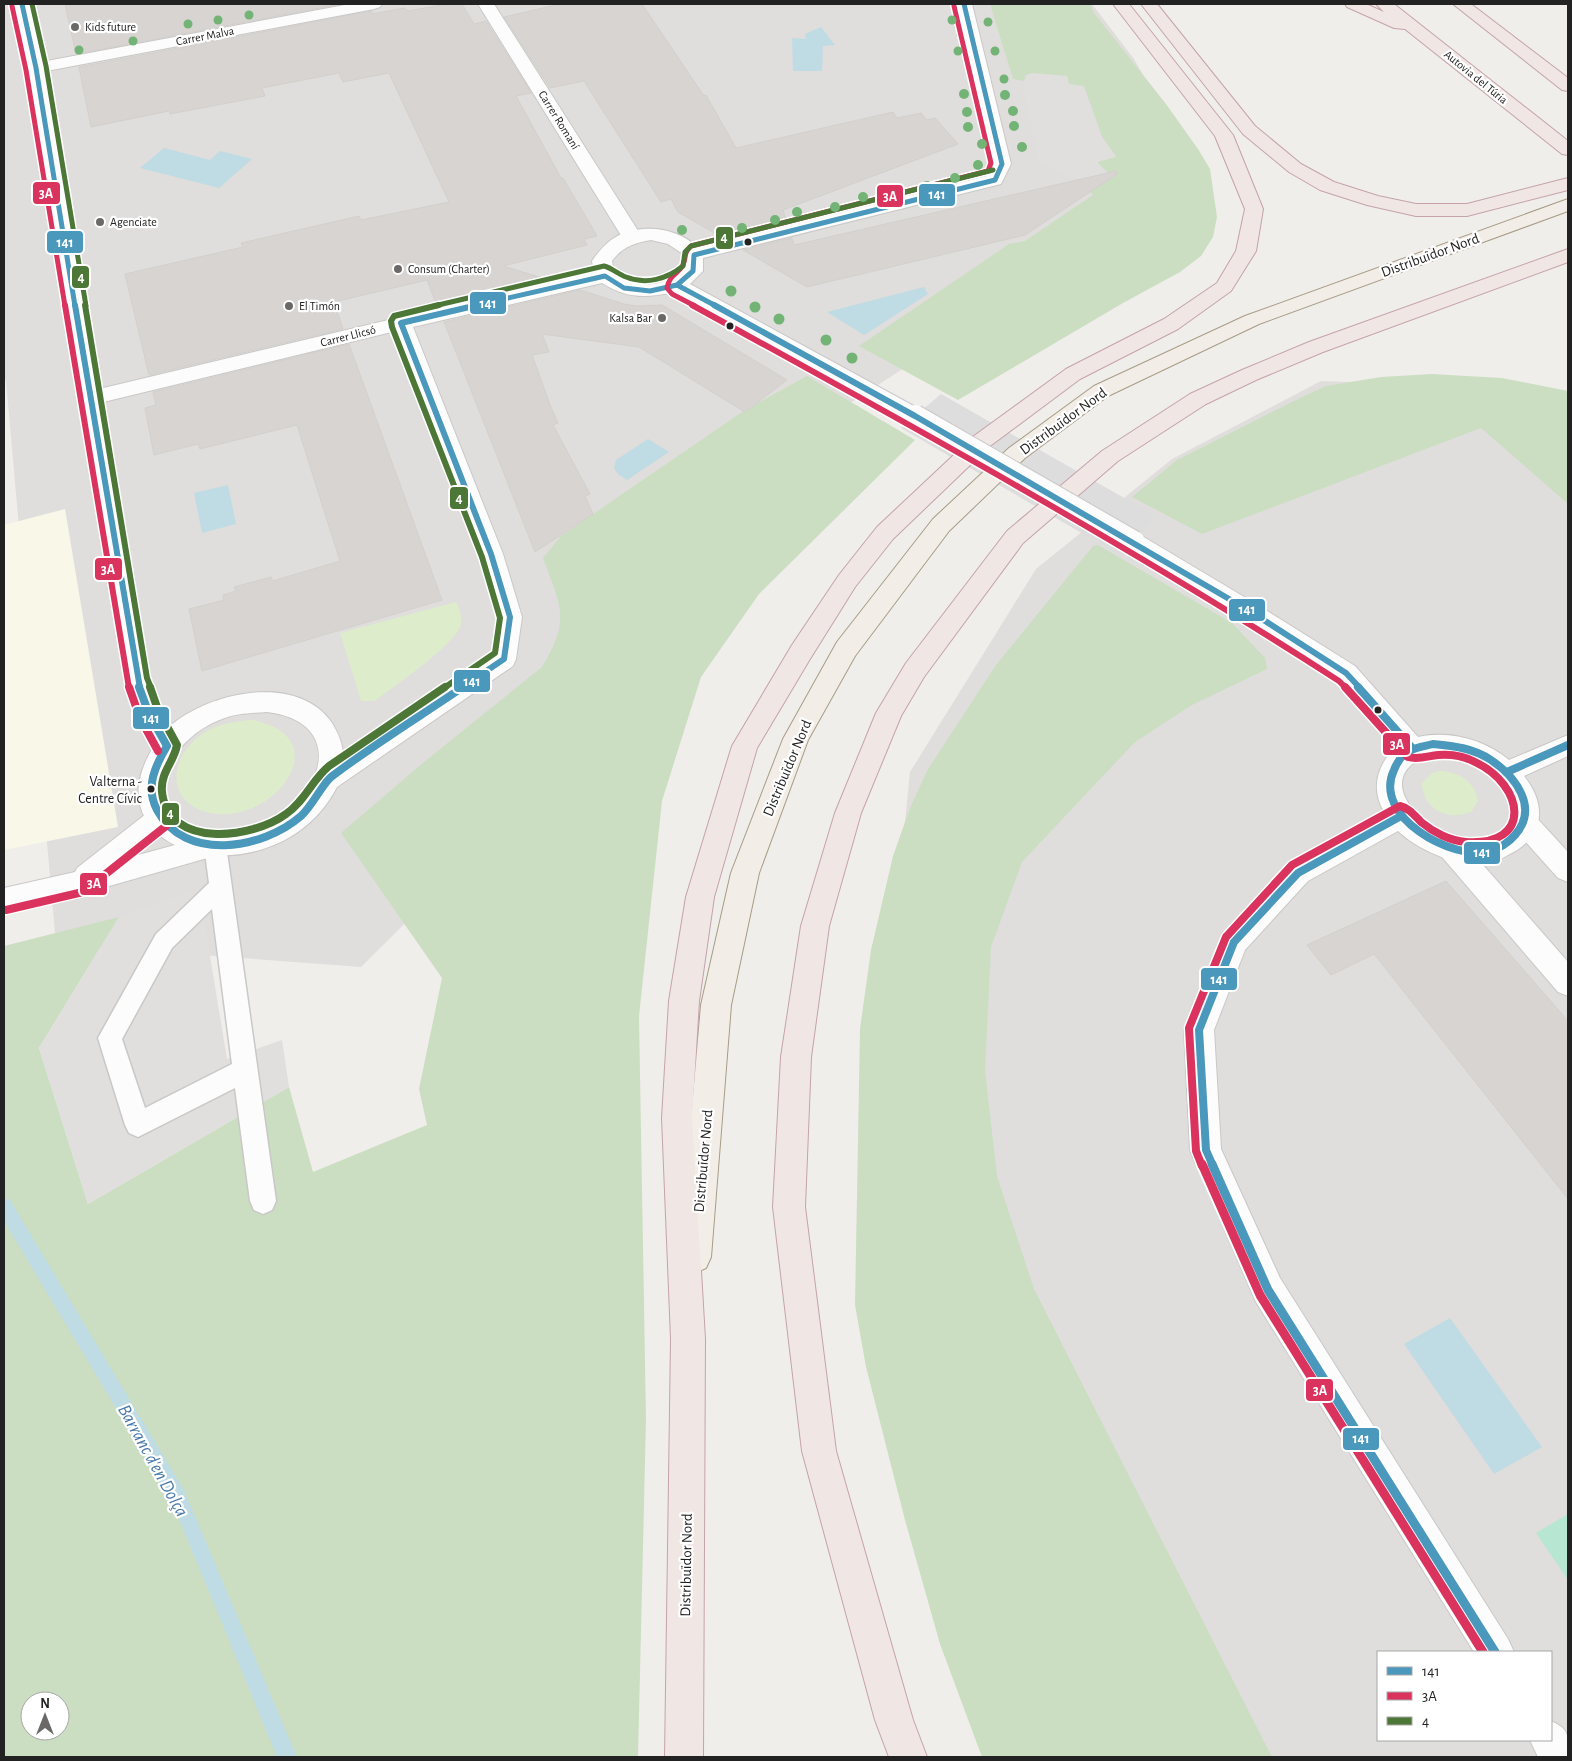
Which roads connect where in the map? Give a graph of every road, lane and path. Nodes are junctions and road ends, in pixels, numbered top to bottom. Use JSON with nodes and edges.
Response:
{"nodes":[{"id":1,"x":22,"y":4,"type":"edge"},
{"id":2,"x":374,"y":4,"type":"edge"},
{"id":3,"x":486,"y":4,"type":"edge"},
{"id":4,"x":964,"y":4,"type":"edge"},
{"id":5,"x":1121,"y":4,"type":"edge"},
{"id":6,"x":1149,"y":4,"type":"edge"},
{"id":7,"x":1353,"y":4,"type":"edge"},
{"id":8,"x":1384,"y":4,"type":"edge"},
{"id":9,"x":1461,"y":4,"type":"edge"},
{"id":10,"x":1425,"y":36,"type":"junction"},
{"id":11,"x":36,"y":68,"type":"junction"},
{"id":12,"x":1568,"y":86,"type":"edge"},
{"id":13,"x":1565,"y":147,"type":"edge"},
{"id":14,"x":1568,"y":184,"type":"edge"},
{"id":15,"x":1568,"y":205,"type":"edge"},
{"id":16,"x":632,"y":237,"type":"junction"},
{"id":17,"x":694,"y":255,"type":"junction"},
{"id":18,"x":1568,"y":255,"type":"edge"},
{"id":19,"x":605,"y":276,"type":"junction"},
{"id":20,"x":677,"y":285,"type":"junction"},
{"id":21,"x":401,"y":323,"type":"junction"},
{"id":22,"x":91,"y":398,"type":"junction"},
{"id":23,"x":1568,"y":745,"type":"edge"},
{"id":24,"x":166,"y":746,"type":"junction"},
{"id":25,"x":1413,"y":749,"type":"junction"},
{"id":26,"x":1507,"y":772,"type":"junction"},
{"id":27,"x":328,"y":779,"type":"junction"},
{"id":28,"x":1401,"y":816,"type":"junction"},
{"id":29,"x":160,"y":818,"type":"junction"},
{"id":30,"x":1525,"y":823,"type":"junction"},
{"id":31,"x":215,"y":845,"type":"junction"},
{"id":32,"x":1452,"y":849,"type":"junction"},
{"id":33,"x":1568,"y":870,"type":"edge"},
{"id":34,"x":78,"y":883,"type":"junction"},
{"id":35,"x":221,"y":886,"type":"junction"},
{"id":36,"x":4,"y":900,"type":"edge"},
{"id":37,"x":1568,"y":983,"type":"edge"},
{"id":38,"x":246,"y":1070,"type":"junction"},
{"id":39,"x":263,"y":1201,"type":"dead end"},
{"id":40,"x":688,"y":1339,"type":"junction"},
{"id":41,"x":1493,"y":1651,"type":"edge"},
{"id":42,"x":1550,"y":1741,"type":"edge"},
{"id":43,"x":684,"y":1757,"type":"edge"},
{"id":44,"x":908,"y":1757,"type":"edge"},
{"id":45,"x":1560,"y":1757,"type":"edge"}],
"edges":[{"from":1,"to":11,"type":"street"},
{"from":2,"to":11,"type":"street","name":"Carrer Malva"},
{"from":3,"to":16,"type":"street","name":"Carrer Romaní"},
{"from":4,"to":17,"type":"street"},
{"from":5,"to":40,"type":"highway"},
{"from":6,"to":14,"type":"highway"},
{"from":7,"to":10,"type":"highway"},
{"from":8,"to":10,"type":"highway","name":"Autovia del Túria"},
{"from":9,"to":12,"type":"highway"},
{"from":10,"to":13,"type":"highway","name":"Autovia del Túria"},
{"from":11,"to":22,"type":"street"},
{"from":15,"to":40,"type":"main road","name":"Distribuïdor Nord"},
{"from":16,"to":17,"type":"street"},
{"from":16,"to":19,"type":"street"},
{"from":17,"to":20,"type":"street"},
{"from":18,"to":44,"type":"highway"},
{"from":19,"to":20,"type":"street"},
{"from":19,"to":21,"type":"street","name":"Carrer Llicsó"},
{"from":20,"to":25,"type":"street","bridge":true},
{"from":21,"to":22,"type":"street","name":"Carrer Llicsó"},
{"from":21,"to":27,"type":"street"},
{"from":22,"to":24,"type":"street"},
{"from":23,"to":26,"type":"street"},
{"from":24,"to":27,"type":"street"},
{"from":24,"to":29,"type":"street"},
{"from":25,"to":26,"type":"street"},
{"from":25,"to":28,"type":"street"},
{"from":26,"to":30,"type":"street"},
{"from":27,"to":31,"type":"street"},
{"from":28,"to":32,"type":"street"},
{"from":28,"to":41,"type":"street"},
{"from":29,"to":31,"type":"street"},
{"from":29,"to":34,"type":"street"},
{"from":30,"to":32,"type":"street"},
{"from":30,"to":33,"type":"street"},
{"from":31,"to":34,"type":"street"},
{"from":31,"to":35,"type":"lane"},
{"from":32,"to":37,"type":"street"},
{"from":34,"to":36,"type":"street"},
{"from":35,"to":38,"type":"lane"},
{"from":35,"to":38,"type":"lane"},
{"from":38,"to":39,"type":"lane"},
{"from":40,"to":43,"type":"highway","name":"Distribuïdor Nord"},
{"from":42,"to":45,"type":"street"}]}
